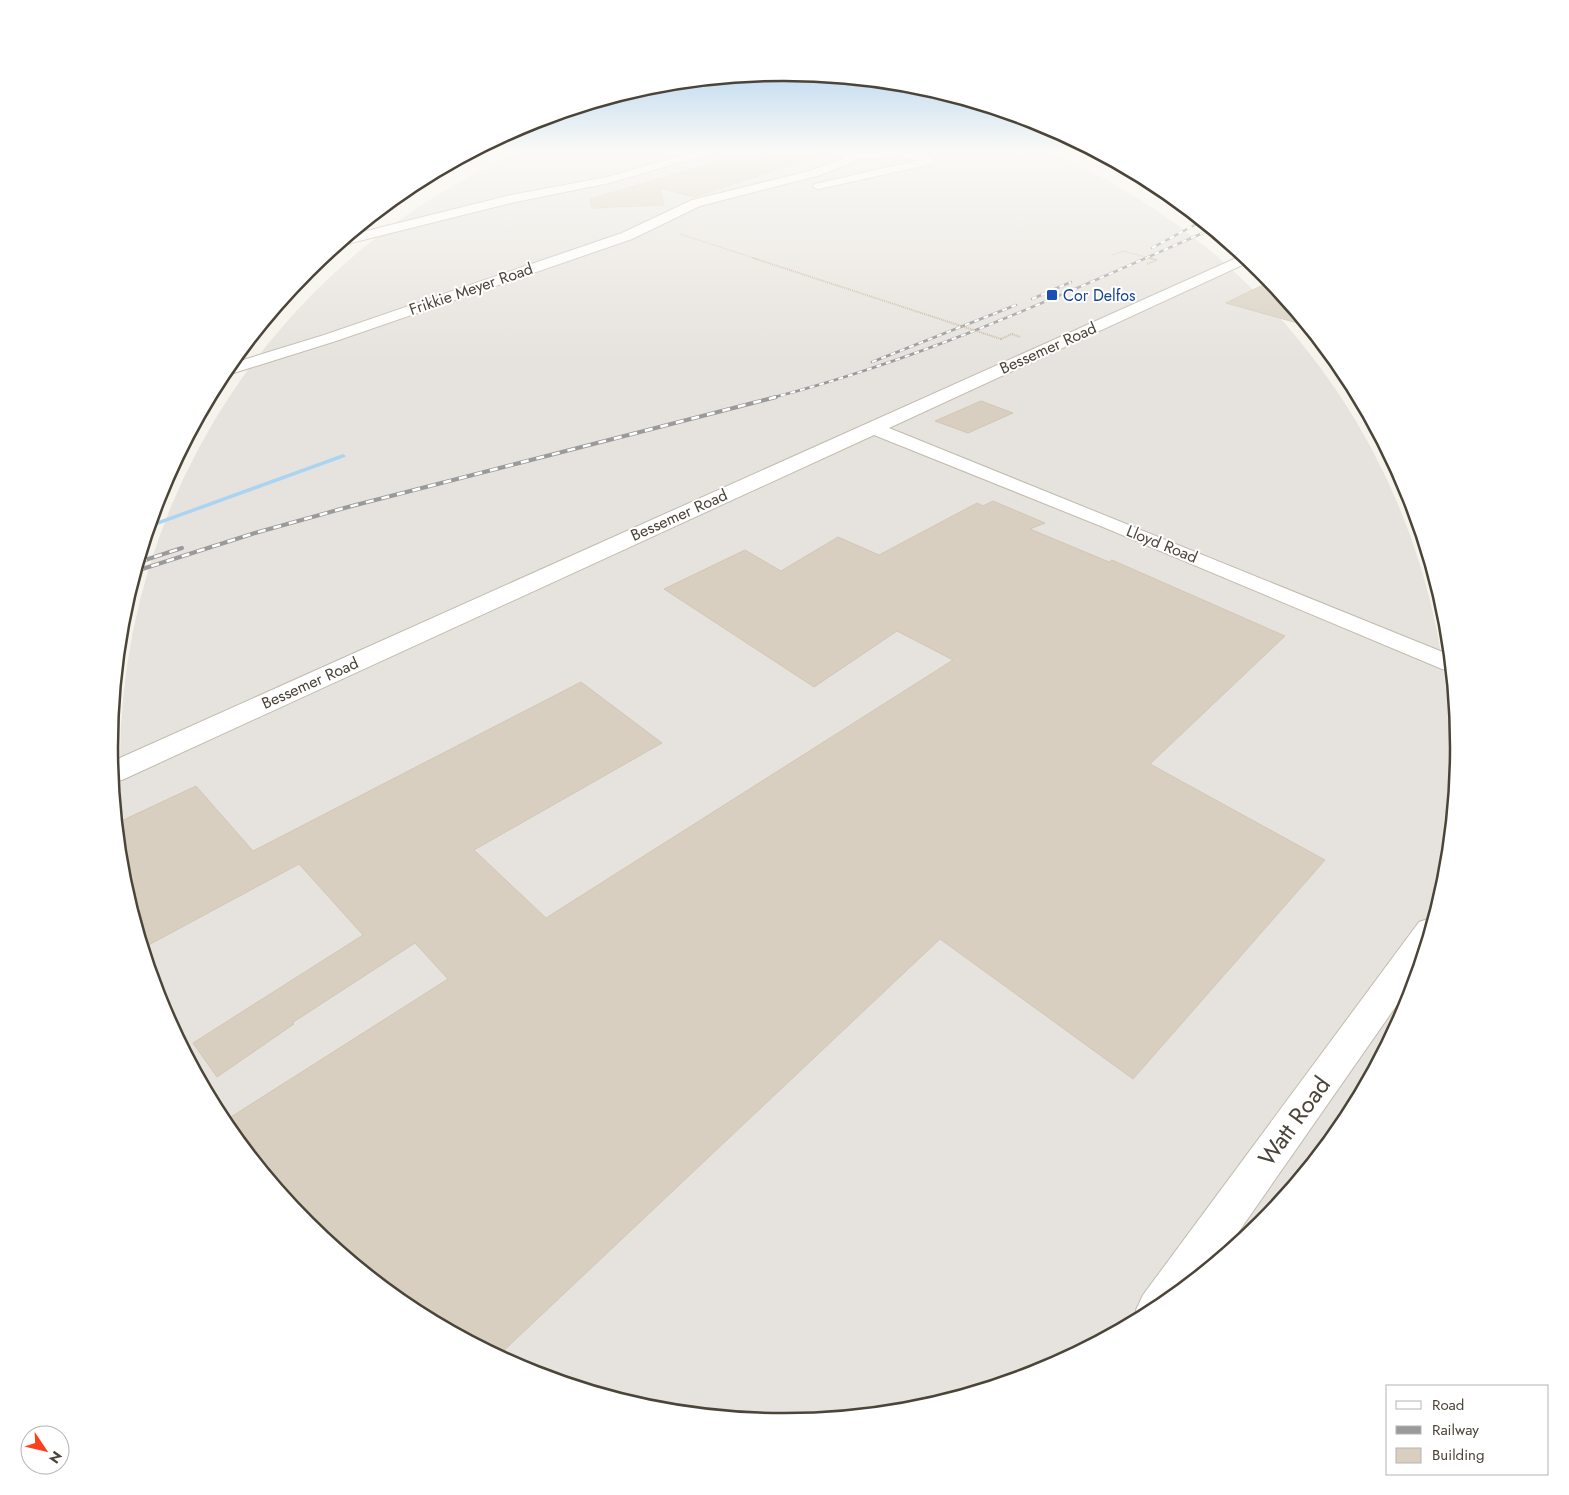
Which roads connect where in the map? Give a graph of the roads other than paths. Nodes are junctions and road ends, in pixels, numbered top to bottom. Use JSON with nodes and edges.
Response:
{"nodes":[{"id":1,"x":422,"y":221,"type":"edge"},
{"id":2,"x":658,"y":221,"type":"edge"},
{"id":3,"x":678,"y":229,"type":"road end"},
{"id":4,"x":627,"y":236,"type":"junction"},
{"id":5,"x":356,"y":238,"type":"edge"},
{"id":6,"x":1240,"y":261,"type":"edge"},
{"id":7,"x":330,"y":338,"type":"junction"},
{"id":8,"x":238,"y":367,"type":"edge"},
{"id":9,"x":229,"y":381,"type":"edge"},
{"id":10,"x":871,"y":427,"type":"junction"},
{"id":11,"x":1445,"y":662,"type":"edge"},
{"id":12,"x":119,"y":770,"type":"edge"},
{"id":13,"x":1420,"y":947,"type":"edge"},
{"id":14,"x":1175,"y":1287,"type":"edge"}],
"edges":[{"from":1,"to":5,"type":"street"},
{"from":2,"to":4,"type":"street","name":"Frikkie Meyer Road"},
{"from":3,"to":4,"type":"street"},
{"from":4,"to":7,"type":"street","name":"Frikkie Meyer Road"},
{"from":6,"to":10,"type":"street","name":"Bessemer Road"},
{"from":7,"to":8,"type":"street","name":"Frikkie Meyer Road"},
{"from":7,"to":9,"type":"street","name":"Frikkie Meyer Road"},
{"from":10,"to":11,"type":"street","name":"Lloyd Road"},
{"from":10,"to":12,"type":"street","name":"Bessemer Road"},
{"from":13,"to":14,"type":"street","name":"Watt Road"}]}
